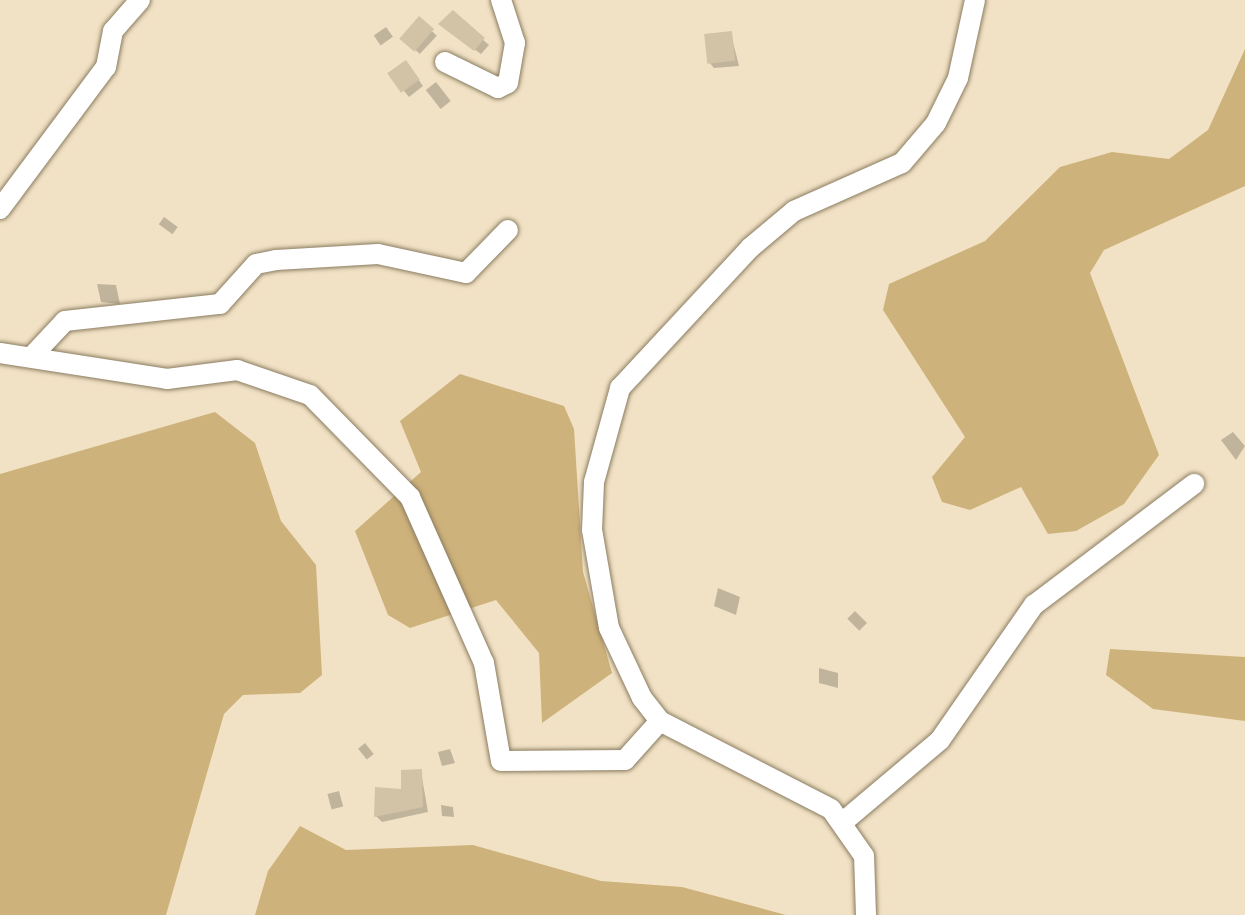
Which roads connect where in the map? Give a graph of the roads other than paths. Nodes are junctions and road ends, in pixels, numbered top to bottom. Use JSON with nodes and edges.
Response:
{"nodes":[{"id":1,"x":140,"y":0,"type":"edge"},
{"id":2,"x":501,"y":0,"type":"edge"},
{"id":3,"x":975,"y":0,"type":"edge"},
{"id":4,"x":445,"y":62,"type":"dead end"},
{"id":5,"x":0,"y":209,"type":"edge"},
{"id":6,"x":508,"y":230,"type":"dead end"},
{"id":7,"x":0,"y":353,"type":"edge"},
{"id":8,"x":35,"y":353,"type":"junction"},
{"id":9,"x":1194,"y":484,"type":"dead end"},
{"id":10,"x":660,"y":721,"type":"junction"},
{"id":11,"x":843,"y":822,"type":"junction"},
{"id":12,"x":866,"y":915,"type":"edge"}],
"edges":[{"from":1,"to":5,"type":"street"},
{"from":2,"to":4,"type":"street"},
{"from":3,"to":10,"type":"street"},
{"from":6,"to":8,"type":"street"},
{"from":7,"to":8,"type":"street"},
{"from":8,"to":10,"type":"street"},
{"from":9,"to":11,"type":"street"},
{"from":10,"to":11,"type":"street"},
{"from":11,"to":12,"type":"street"}]}
